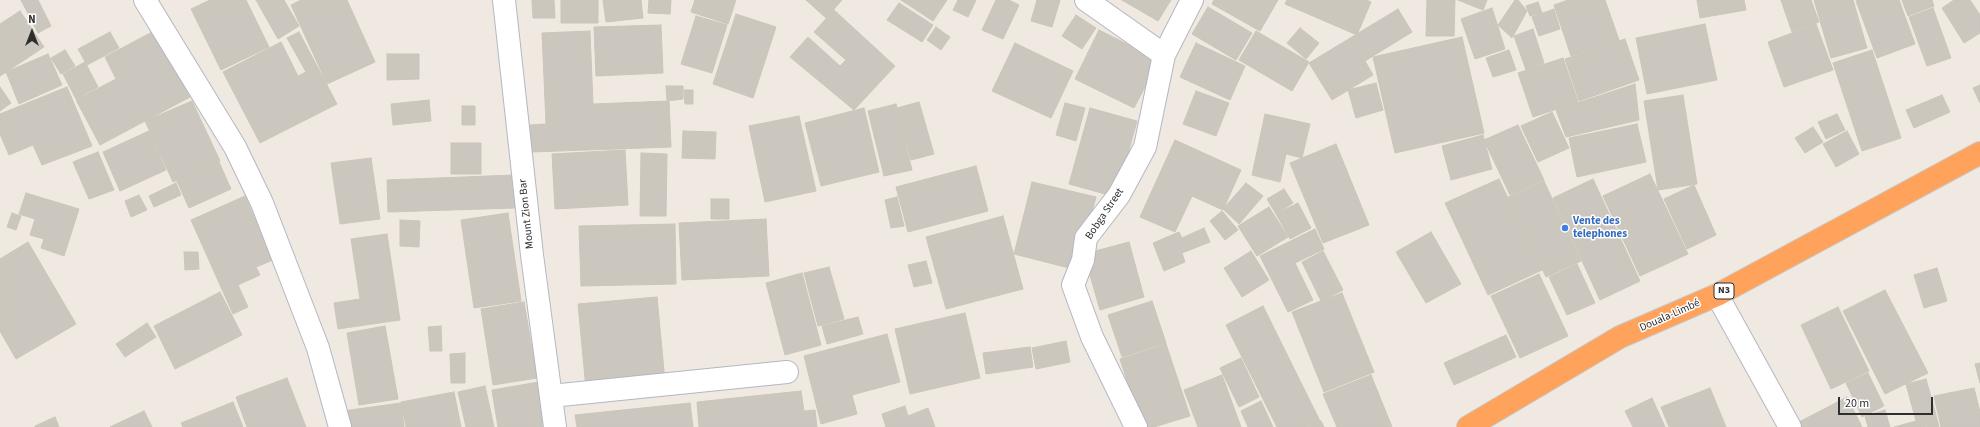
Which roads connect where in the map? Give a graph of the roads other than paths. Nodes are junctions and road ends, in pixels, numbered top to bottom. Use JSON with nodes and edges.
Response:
{"nodes":[{"id":1,"x":145,"y":0,"type":"edge"},
{"id":2,"x":504,"y":0,"type":"edge"},
{"id":3,"x":1086,"y":0,"type":"edge"},
{"id":4,"x":1192,"y":0,"type":"edge"},
{"id":5,"x":1164,"y":56,"type":"junction"},
{"id":6,"x":1980,"y":153,"type":"edge"},
{"id":7,"x":1717,"y":295,"type":"junction"},
{"id":8,"x":787,"y":372,"type":"dead end"},
{"id":9,"x":551,"y":396,"type":"junction"},
{"id":10,"x":340,"y":427,"type":"edge"},
{"id":11,"x":555,"y":427,"type":"edge"},
{"id":12,"x":1136,"y":427,"type":"edge"},
{"id":13,"x":1468,"y":427,"type":"edge"},
{"id":14,"x":1790,"y":427,"type":"edge"}],
"edges":[{"from":1,"to":10,"type":"street"},
{"from":2,"to":9,"type":"street","name":"Mount Zion Bar"},
{"from":3,"to":5,"type":"street"},
{"from":4,"to":5,"type":"street","name":"Bobga Street"},
{"from":5,"to":12,"type":"street","name":"Bobga Street"},
{"from":6,"to":7,"type":"highway","name":"Douala-Limbé","number":"N3"},
{"from":7,"to":13,"type":"highway","name":"Douala-Limbé","number":"N3"},
{"from":7,"to":14,"type":"street"},
{"from":8,"to":9,"type":"street"},
{"from":9,"to":11,"type":"street","name":"Mount Zion Bar"}]}
